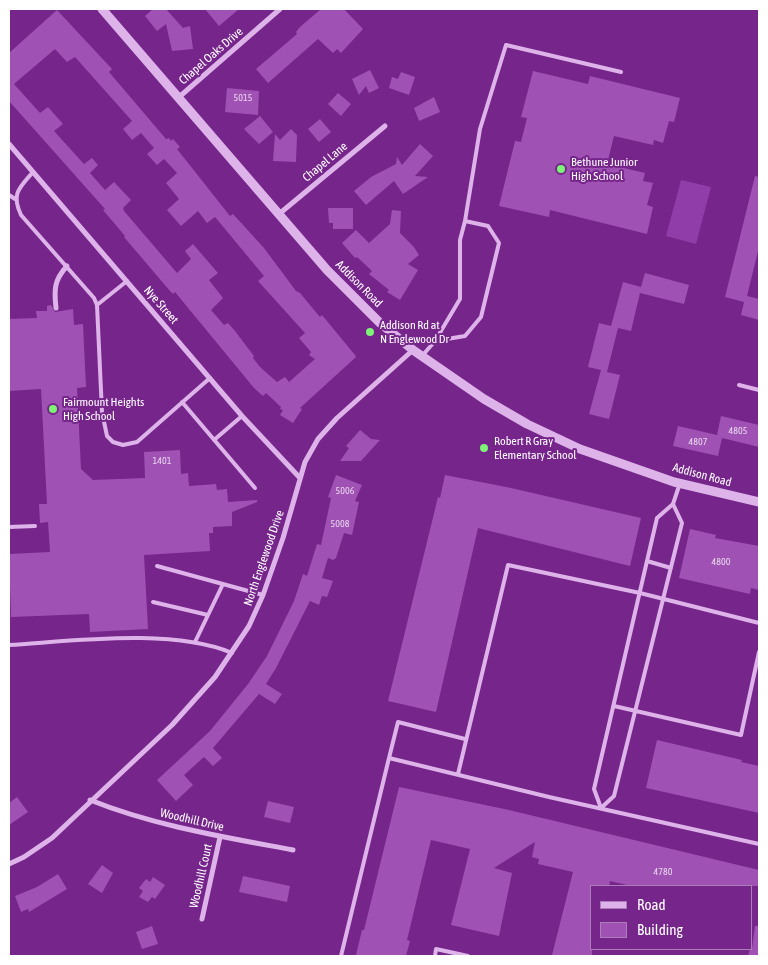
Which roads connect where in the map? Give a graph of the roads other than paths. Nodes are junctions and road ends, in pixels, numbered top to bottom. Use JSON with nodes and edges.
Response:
{"nodes":[{"id":1,"x":102,"y":9,"type":"edge"},
{"id":2,"x":280,"y":9,"type":"edge"},
{"id":3,"x":621,"y":72,"type":"dead end"},
{"id":4,"x":178,"y":98,"type":"junction"},
{"id":5,"x":385,"y":126,"type":"dead end"},
{"id":6,"x":9,"y":144,"type":"edge"},
{"id":7,"x":33,"y":172,"type":"junction"},
{"id":8,"x":9,"y":195,"type":"edge"},
{"id":9,"x":15,"y":199,"type":"junction"},
{"id":10,"x":279,"y":214,"type":"junction"},
{"id":11,"x":465,"y":221,"type":"junction"},
{"id":12,"x":67,"y":266,"type":"junction"},
{"id":13,"x":127,"y":281,"type":"junction"},
{"id":14,"x":97,"y":305,"type":"junction"},
{"id":15,"x":56,"y":308,"type":"dead end"},
{"id":16,"x":435,"y":340,"type":"junction"},
{"id":17,"x":413,"y":350,"type":"junction"},
{"id":18,"x":422,"y":356,"type":"junction"},
{"id":19,"x":210,"y":378,"type":"junction"},
{"id":20,"x":739,"y":385,"type":"dead end"},
{"id":21,"x":759,"y":390,"type":"edge"},
{"id":22,"x":182,"y":402,"type":"junction"},
{"id":23,"x":242,"y":416,"type":"junction"},
{"id":24,"x":214,"y":440,"type":"junction"},
{"id":25,"x":300,"y":478,"type":"junction"},
{"id":26,"x":680,"y":483,"type":"junction"},
{"id":27,"x":254,"y":488,"type":"dead end"},
{"id":28,"x":759,"y":502,"type":"edge"},
{"id":29,"x":673,"y":504,"type":"junction"},
{"id":30,"x":35,"y":526,"type":"dead end"},
{"id":31,"x":9,"y":527,"type":"edge"},
{"id":32,"x":647,"y":561,"type":"junction"},
{"id":33,"x":157,"y":566,"type":"dead end"},
{"id":34,"x":671,"y":568,"type":"junction"},
{"id":35,"x":223,"y":584,"type":"junction"},
{"id":36,"x":640,"y":593,"type":"junction"},
{"id":37,"x":263,"y":595,"type":"junction"},
{"id":38,"x":663,"y":599,"type":"junction"},
{"id":39,"x":153,"y":602,"type":"dead end"},
{"id":40,"x":208,"y":615,"type":"junction"},
{"id":41,"x":759,"y":623,"type":"edge"},
{"id":42,"x":195,"y":642,"type":"junction"},
{"id":43,"x":9,"y":644,"type":"edge"},
{"id":44,"x":759,"y":652,"type":"edge"},
{"id":45,"x":232,"y":653,"type":"junction"},
{"id":46,"x":614,"y":706,"type":"junction"},
{"id":47,"x":635,"y":712,"type":"junction"},
{"id":48,"x":465,"y":739,"type":"junction"},
{"id":49,"x":389,"y":758,"type":"junction"},
{"id":50,"x":458,"y":774,"type":"junction"},
{"id":51,"x":90,"y":800,"type":"junction"},
{"id":52,"x":601,"y":808,"type":"junction"},
{"id":53,"x":220,"y":837,"type":"junction"},
{"id":54,"x":759,"y":844,"type":"edge"},
{"id":55,"x":293,"y":850,"type":"dead end"},
{"id":56,"x":9,"y":864,"type":"edge"},
{"id":57,"x":202,"y":919,"type":"dead end"},
{"id":58,"x":341,"y":956,"type":"edge"},
{"id":59,"x":434,"y":956,"type":"edge"},
{"id":60,"x":468,"y":956,"type":"edge"}],
"edges":[{"from":1,"to":4,"type":"street","name":"Addison Road"},
{"from":2,"to":4,"type":"street","name":"Chapel Oaks Drive"},
{"from":3,"to":11,"type":"lane"},
{"from":4,"to":10,"type":"street","name":"Addison Road"},
{"from":5,"to":10,"type":"street","name":"Chapel Lane"},
{"from":6,"to":7,"type":"street","name":"Nye Street"},
{"from":7,"to":9,"type":"lane"},
{"from":7,"to":13,"type":"street","name":"Nye Street"},
{"from":8,"to":9,"type":"lane"},
{"from":9,"to":12,"type":"lane"},
{"from":10,"to":17,"type":"street","name":"Addison Road"},
{"from":11,"to":16,"type":"lane"},
{"from":11,"to":16,"type":"lane"},
{"from":12,"to":14,"type":"lane"},
{"from":12,"to":15,"type":"street"},
{"from":13,"to":14,"type":"lane"},
{"from":13,"to":19,"type":"street","name":"Nye Street"},
{"from":14,"to":22,"type":"lane"},
{"from":16,"to":18,"type":"lane"},
{"from":17,"to":18,"type":"street","name":"Addison Road"},
{"from":17,"to":25,"type":"street","name":"North Englewood Drive"},
{"from":18,"to":26,"type":"street","name":"Addison Road"},
{"from":19,"to":22,"type":"lane"},
{"from":19,"to":23,"type":"street","name":"Nye Street"},
{"from":20,"to":21,"type":"lane"},
{"from":22,"to":24,"type":"lane"},
{"from":23,"to":24,"type":"lane"},
{"from":23,"to":25,"type":"street","name":"Nye Street"},
{"from":24,"to":27,"type":"lane"},
{"from":25,"to":37,"type":"street","name":"North Englewood Drive"},
{"from":26,"to":28,"type":"street","name":"Addison Road"},
{"from":26,"to":29,"type":"lane"},
{"from":29,"to":32,"type":"lane"},
{"from":29,"to":34,"type":"lane"},
{"from":30,"to":31,"type":"lane"},
{"from":32,"to":34,"type":"lane"},
{"from":32,"to":36,"type":"lane"},
{"from":33,"to":35,"type":"lane"},
{"from":34,"to":38,"type":"lane"},
{"from":35,"to":37,"type":"lane"},
{"from":35,"to":40,"type":"lane"},
{"from":36,"to":38,"type":"lane"},
{"from":36,"to":46,"type":"lane"},
{"from":36,"to":48,"type":"lane"},
{"from":37,"to":45,"type":"street","name":"North Englewood Drive"},
{"from":38,"to":41,"type":"lane"},
{"from":38,"to":47,"type":"lane"},
{"from":39,"to":40,"type":"lane"},
{"from":40,"to":42,"type":"lane"},
{"from":42,"to":43,"type":"lane"},
{"from":42,"to":45,"type":"lane"},
{"from":44,"to":47,"type":"lane"},
{"from":45,"to":51,"type":"street","name":"North Englewood Drive"},
{"from":46,"to":47,"type":"lane"},
{"from":46,"to":52,"type":"lane"},
{"from":47,"to":52,"type":"lane"},
{"from":48,"to":49,"type":"lane"},
{"from":48,"to":50,"type":"lane"},
{"from":49,"to":50,"type":"lane"},
{"from":49,"to":58,"type":"lane"},
{"from":50,"to":52,"type":"lane"},
{"from":51,"to":53,"type":"street","name":"Woodhill Drive"},
{"from":51,"to":56,"type":"street","name":"North Englewood Drive"},
{"from":52,"to":54,"type":"lane"},
{"from":53,"to":55,"type":"street","name":"Woodhill Drive"},
{"from":53,"to":57,"type":"street","name":"Woodhill Court"},
{"from":59,"to":60,"type":"lane"}]}
